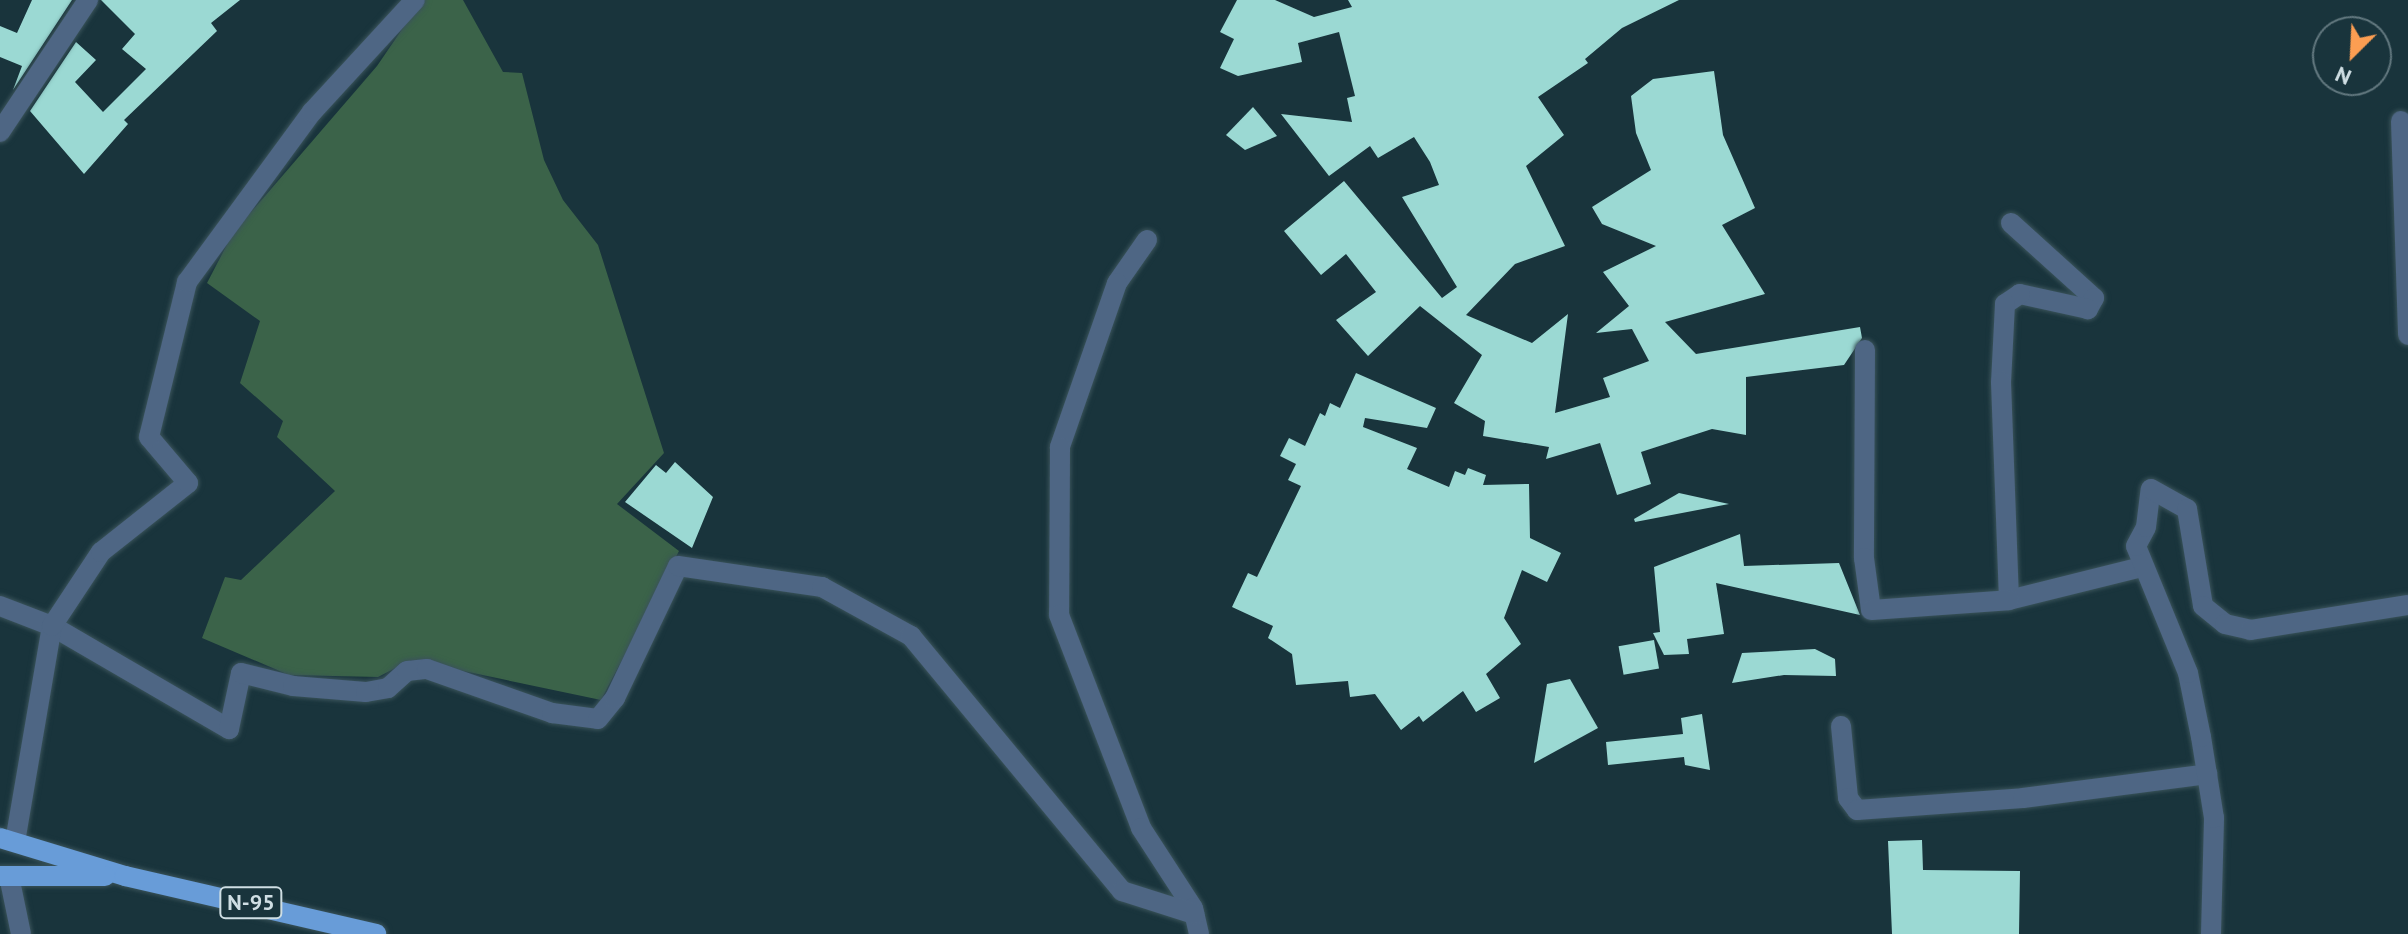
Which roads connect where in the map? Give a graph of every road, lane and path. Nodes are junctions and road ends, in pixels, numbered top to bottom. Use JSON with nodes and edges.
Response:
{"nodes":[{"id":1,"x":88,"y":0,"type":"edge"},
{"id":2,"x":415,"y":0,"type":"edge"},
{"id":3,"x":2401,"y":121,"type":"dead end"},
{"id":4,"x":0,"y":132,"type":"edge"},
{"id":5,"x":2011,"y":223,"type":"dead end"},
{"id":6,"x":1147,"y":240,"type":"dead end"},
{"id":7,"x":2408,"y":335,"type":"edge"},
{"id":8,"x":1865,"y":350,"type":"dead end"},
{"id":9,"x":2141,"y":567,"type":"junction"},
{"id":10,"x":2009,"y":600,"type":"junction"},
{"id":11,"x":2408,"y":605,"type":"edge"},
{"id":12,"x":0,"y":606,"type":"edge"},
{"id":13,"x":52,"y":626,"type":"junction"},
{"id":14,"x":1841,"y":726,"type":"dead end"},
{"id":15,"x":2207,"y":774,"type":"junction"},
{"id":16,"x":8,"y":840,"type":"edge"},
{"id":17,"x":4,"y":876,"type":"edge"},
{"id":18,"x":125,"y":876,"type":"junction"},
{"id":19,"x":1197,"y":924,"type":"edge"},
{"id":20,"x":21,"y":934,"type":"edge"},
{"id":21,"x":376,"y":934,"type":"edge"},
{"id":22,"x":2211,"y":934,"type":"edge"}],
"edges":[{"from":1,"to":4,"type":"street"},
{"from":2,"to":13,"type":"street"},
{"from":3,"to":7,"type":"street"},
{"from":5,"to":10,"type":"street"},
{"from":6,"to":19,"type":"street"},
{"from":8,"to":10,"type":"street"},
{"from":9,"to":10,"type":"street"},
{"from":9,"to":11,"type":"street"},
{"from":9,"to":15,"type":"street"},
{"from":12,"to":13,"type":"street"},
{"from":13,"to":16,"type":"street"},
{"from":13,"to":19,"type":"street"},
{"from":14,"to":15,"type":"street"},
{"from":15,"to":22,"type":"street"},
{"from":16,"to":18,"type":"main road"},
{"from":17,"to":18,"type":"main road","number":"N-95"},
{"from":17,"to":20,"type":"street"},
{"from":18,"to":21,"type":"main road","number":"N-95"}]}
